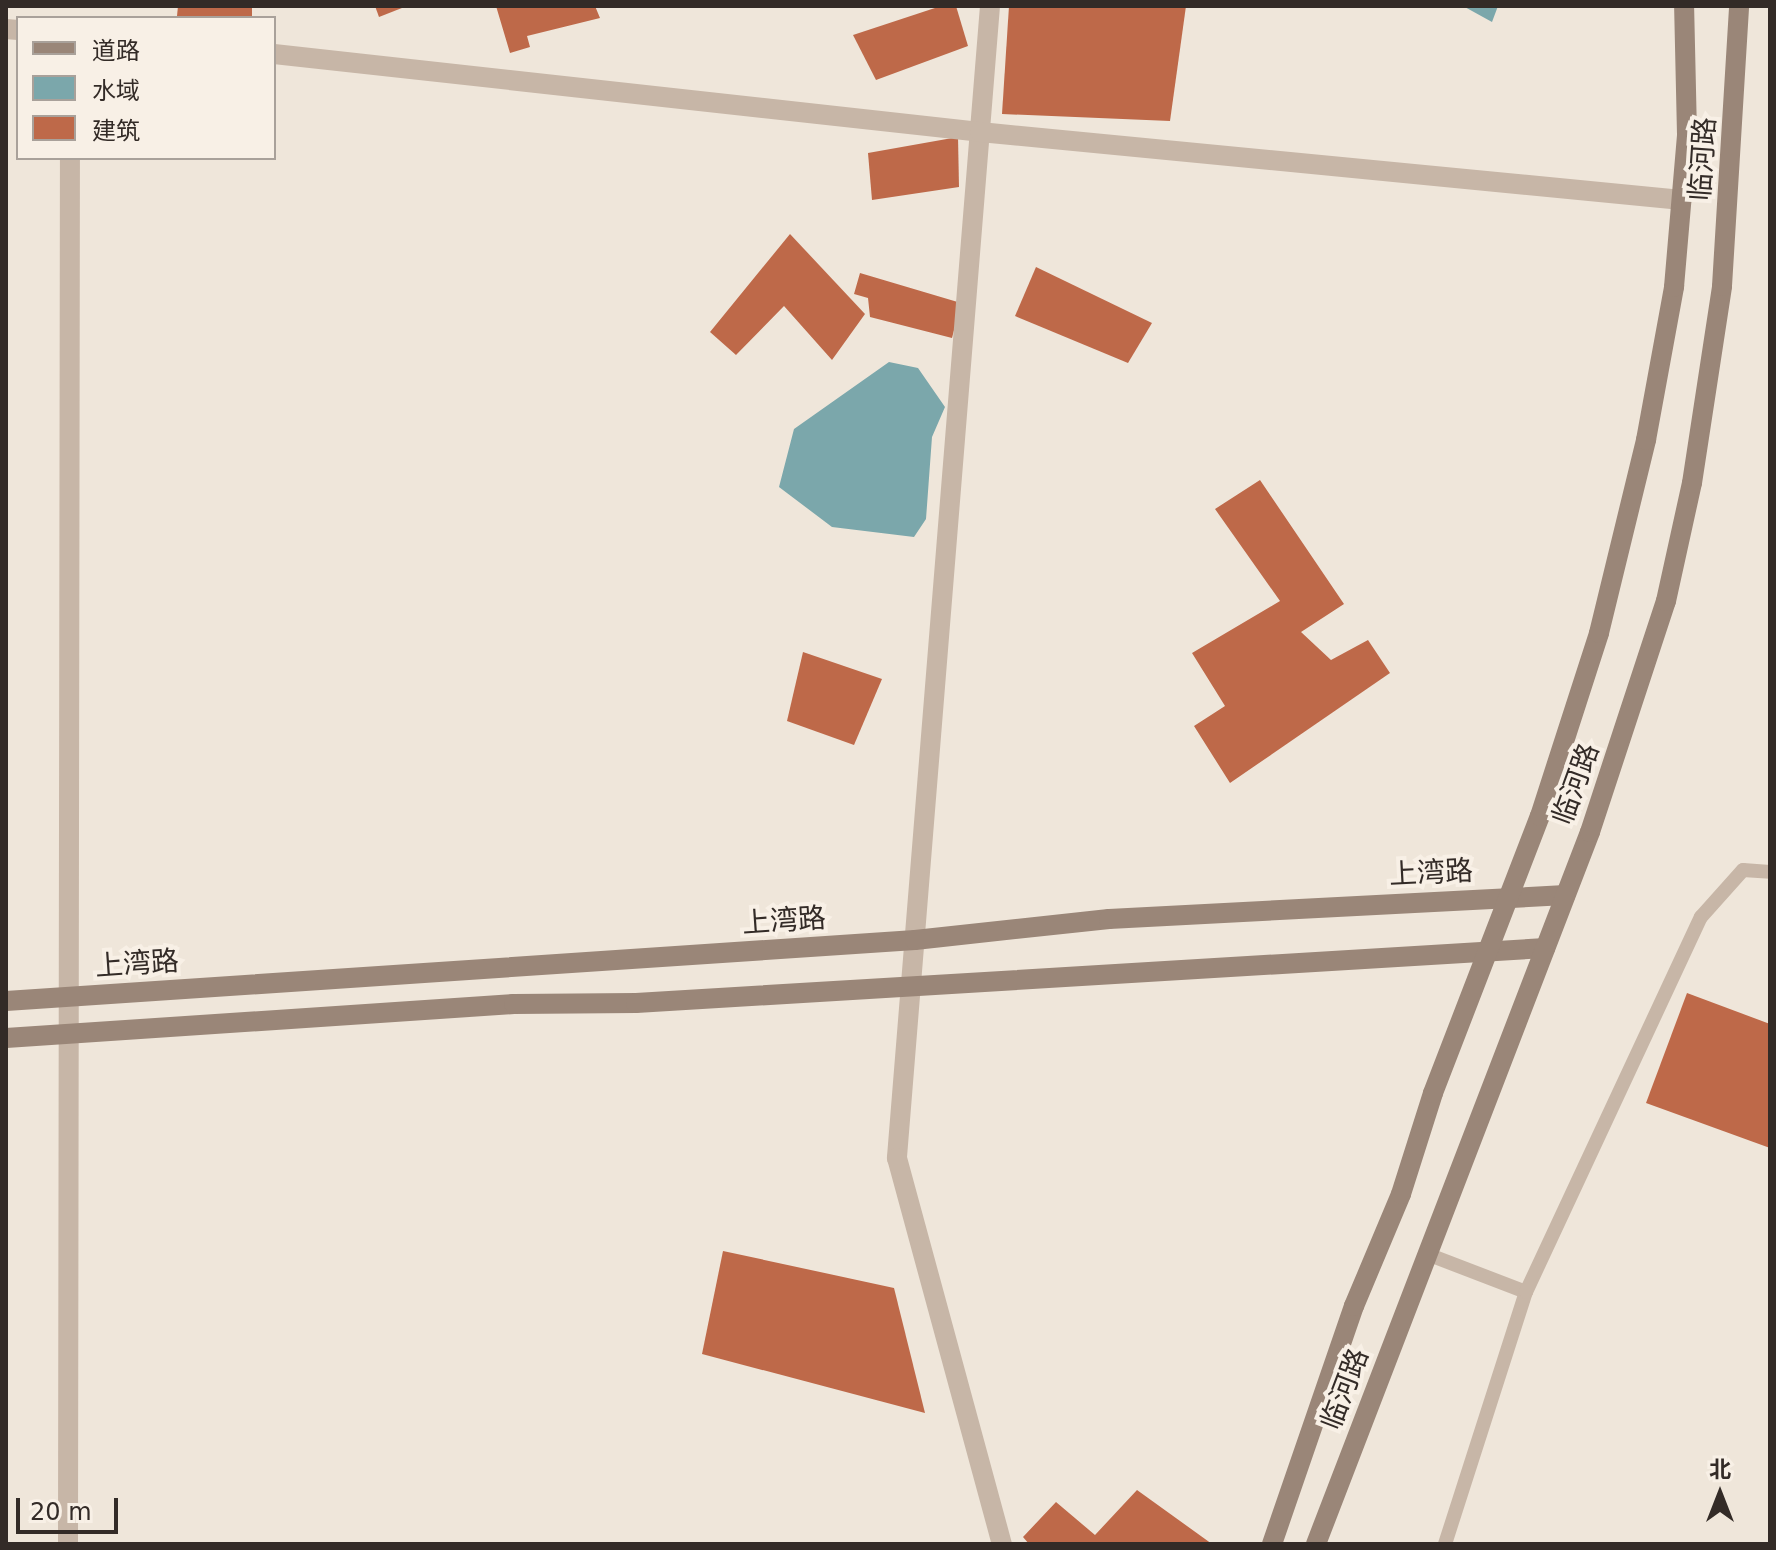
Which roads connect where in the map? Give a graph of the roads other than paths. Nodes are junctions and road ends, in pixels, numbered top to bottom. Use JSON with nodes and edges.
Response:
{"nodes":[{"id":1,"x":990,"y":6,"type":"edge"},
{"id":2,"x":1684,"y":6,"type":"edge"},
{"id":3,"x":1739,"y":6,"type":"edge"},
{"id":4,"x":276,"y":54,"type":"edge"},
{"id":5,"x":980,"y":132,"type":"junction"},
{"id":6,"x":70,"y":160,"type":"edge"},
{"id":7,"x":1682,"y":200,"type":"junction"},
{"id":8,"x":1770,"y":872,"type":"edge"},
{"id":9,"x":1565,"y":895,"type":"junction"},
{"id":10,"x":1508,"y":897,"type":"junction"},
{"id":11,"x":915,"y":940,"type":"junction"},
{"id":12,"x":1545,"y":948,"type":"junction"},
{"id":13,"x":1488,"y":950,"type":"junction"},
{"id":14,"x":911,"y":985,"type":"junction"},
{"id":15,"x":73,"y":996,"type":"junction"},
{"id":16,"x":6,"y":1001,"type":"edge"},
{"id":17,"x":73,"y":1034,"type":"junction"},
{"id":18,"x":6,"y":1038,"type":"edge"},
{"id":19,"x":1427,"y":1254,"type":"junction"},
{"id":20,"x":1526,"y":1292,"type":"junction"},
{"id":21,"x":68,"y":1544,"type":"edge"},
{"id":22,"x":1002,"y":1544,"type":"edge"},
{"id":23,"x":1272,"y":1544,"type":"edge"},
{"id":24,"x":1316,"y":1544,"type":"edge"},
{"id":25,"x":1445,"y":1544,"type":"edge"}],
"edges":[{"from":1,"to":5,"type":"street"},
{"from":2,"to":7,"type":"main road","name":"临河路"},
{"from":3,"to":9,"type":"main road","name":"临河路"},
{"from":4,"to":5,"type":"street"},
{"from":5,"to":7,"type":"street"},
{"from":5,"to":11,"type":"street"},
{"from":6,"to":15,"type":"street"},
{"from":7,"to":10,"type":"main road","name":"临河路"},
{"from":8,"to":20,"type":"lane"},
{"from":9,"to":10,"type":"main road","name":"上湾路"},
{"from":9,"to":12,"type":"main road","name":"临河路"},
{"from":10,"to":11,"type":"main road","name":"上湾路"},
{"from":10,"to":13,"type":"main road","name":"临河路"},
{"from":11,"to":14,"type":"street"},
{"from":11,"to":15,"type":"main road","name":"上湾路"},
{"from":12,"to":13,"type":"main road"},
{"from":12,"to":19,"type":"main road","name":"临河路"},
{"from":13,"to":14,"type":"main road"},
{"from":13,"to":23,"type":"main road","name":"临河路"},
{"from":14,"to":17,"type":"main road"},
{"from":14,"to":22,"type":"street"},
{"from":15,"to":16,"type":"main road","name":"上湾路"},
{"from":15,"to":17,"type":"street"},
{"from":17,"to":18,"type":"main road"},
{"from":17,"to":21,"type":"street"},
{"from":19,"to":20,"type":"lane"},
{"from":19,"to":24,"type":"main road","name":"临河路"},
{"from":20,"to":25,"type":"lane"}]}
